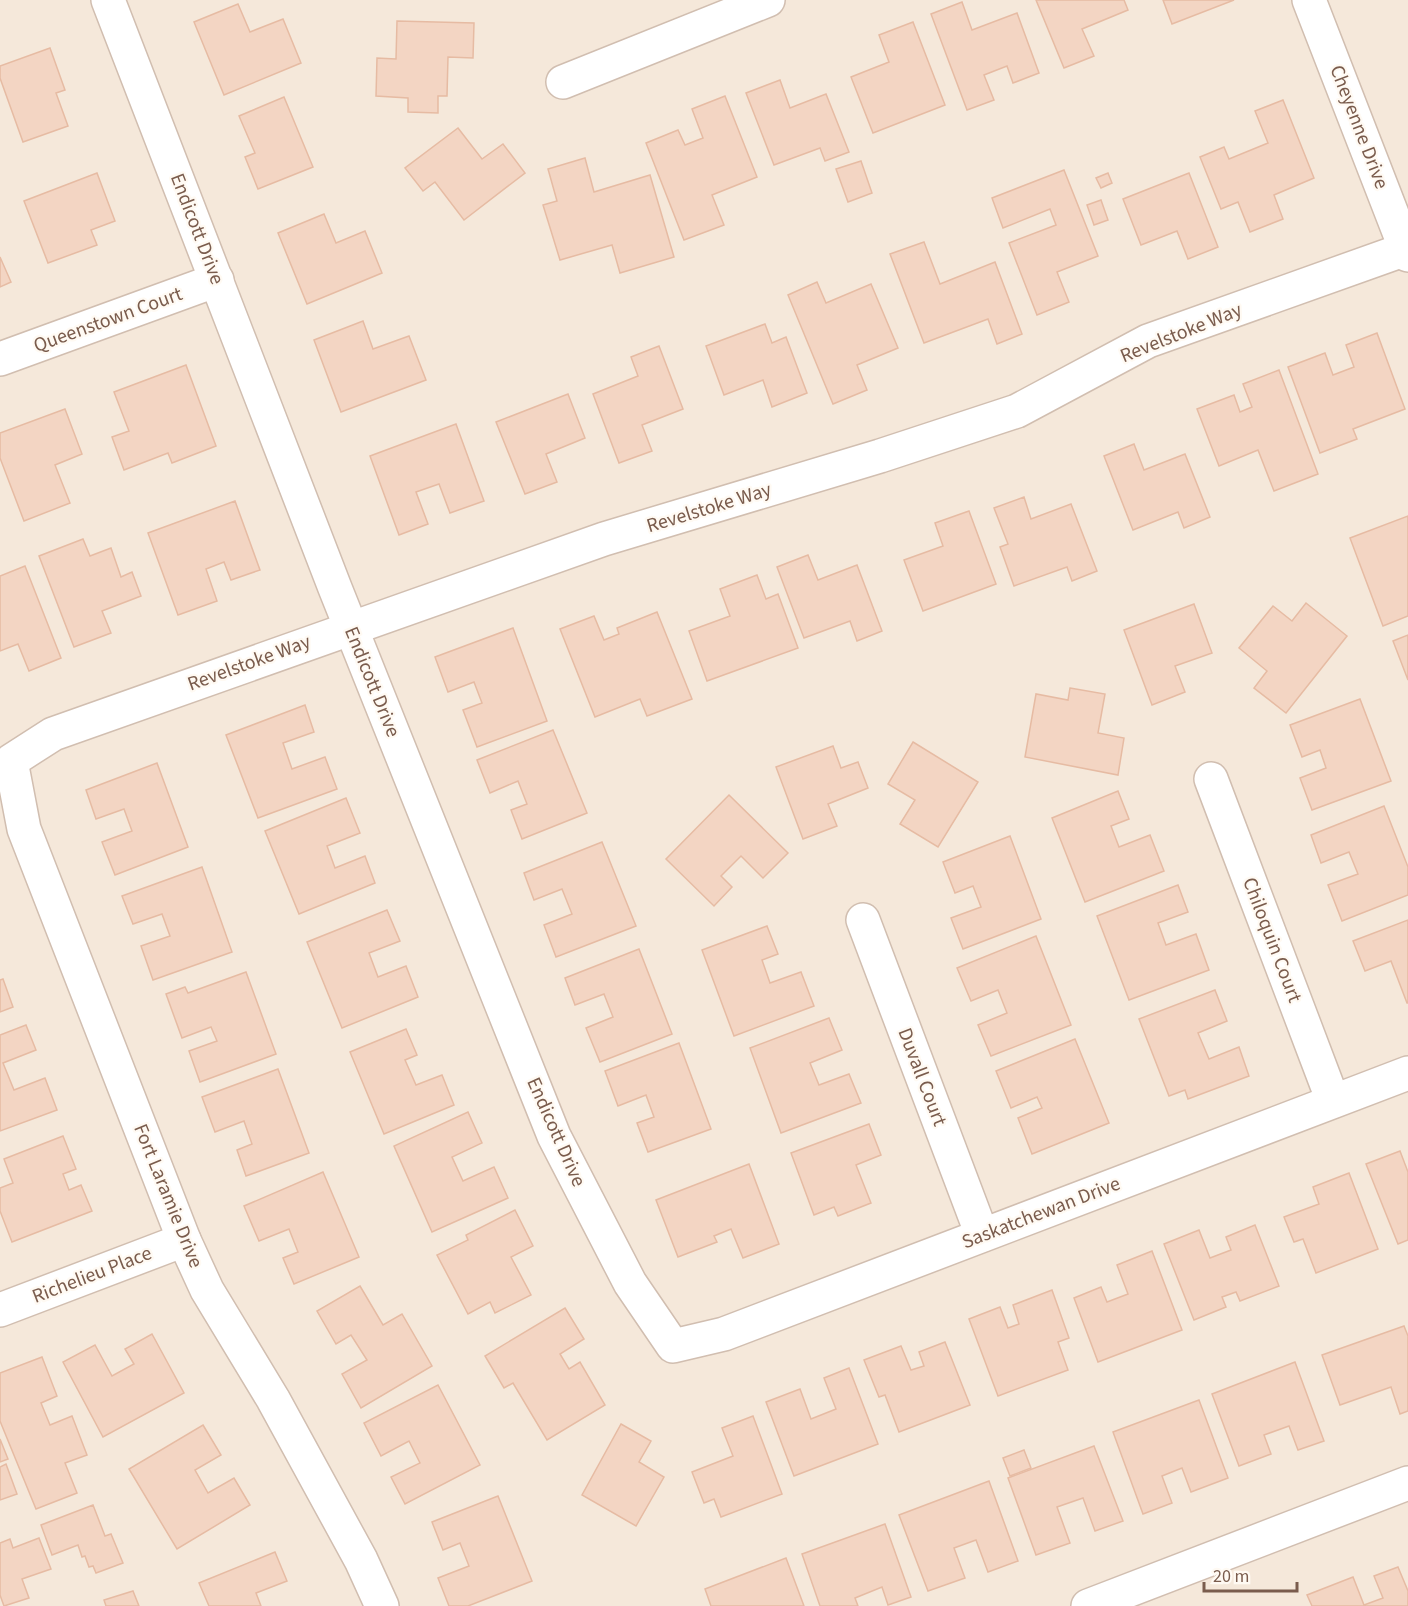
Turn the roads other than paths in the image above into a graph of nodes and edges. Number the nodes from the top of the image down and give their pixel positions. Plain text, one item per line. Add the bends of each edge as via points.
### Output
1 (108, 0) edge
2 (768, 0) edge
3 (1309, 0) edge
4 (563, 82) dead end
5 (1407, 252) edge
6 (217, 280) junction
7 (0, 359) edge
8 (350, 627) junction
9 (11, 760) joint
10 (1211, 779) dead end
11 (862, 920) dead end
12 (1408, 1073) edge
13 (1334, 1101) junction
14 (982, 1235) junction
15 (184, 1240) junction
16 (0, 1310) edge
17 (673, 1346) joint
18 (1408, 1483) edge
19 (382, 1606) edge
20 (1088, 1606) edge

1 - 6 street, Endicott Drive
2 - 4 street
3 - 5 street, Cheyenne Drive
5 - 8 street, Revelstoke Way via 1148,341 1017,411 604,539
6 - 7 street, Queenstown Court
6 - 8 street, Endicott Drive
8 - 9 street, Revelstoke Way via 53,734
8 - 17 street, Endicott Drive via 554,1136 630,1283
9 - 15 street, Fort Laramie Drive via 24,829
10 - 13 street, Chiloquin Court
11 - 14 street, Duvall Court
12 - 13 street, Saskatchewan Drive
13 - 14 street, Saskatchewan Drive
14 - 17 street, Saskatchewan Drive via 724,1334
15 - 16 street, Richelieu Place
15 - 19 street, Fort Laramie Drive via 207,1290 273,1399
18 - 20 street

